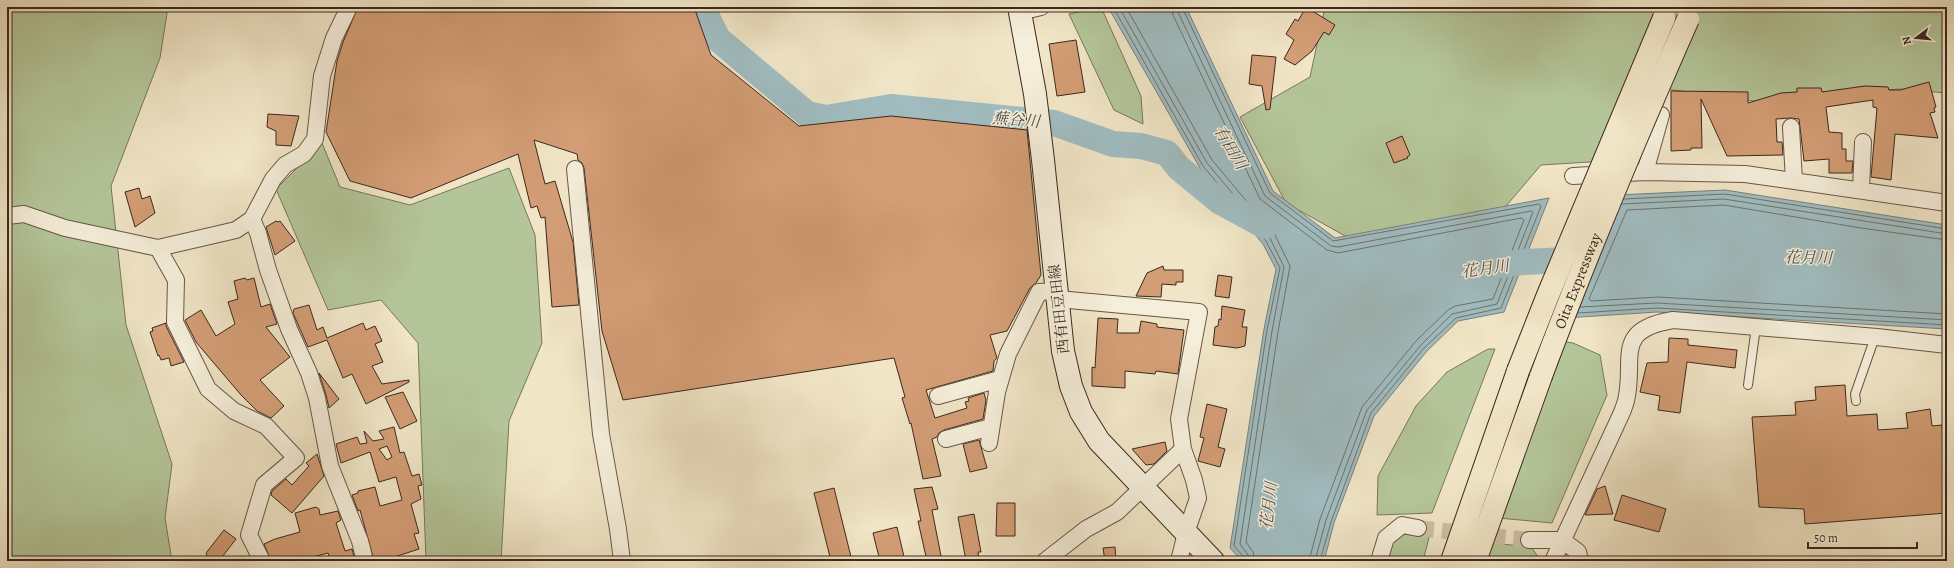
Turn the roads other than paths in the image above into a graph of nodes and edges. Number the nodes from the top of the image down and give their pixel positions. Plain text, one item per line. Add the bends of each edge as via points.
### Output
1 (349, 7) edge
2 (1041, 7) edge
3 (1019, 10) edge
4 (1667, 12) edge
5 (1691, 13) edge
6 (1661, 115) dead end
7 (1791, 128) dead end
8 (1863, 142) dead end
9 (575, 169) dead end
10 (1646, 172) junction
11 (1573, 176) dead end
12 (1794, 181) junction
13 (1861, 190) junction
14 (1947, 203) edge
15 (7, 216) edge
16 (252, 219) junction
17 (158, 248) junction
18 (1057, 295) junction
19 (1756, 327) junction
20 (1875, 336) junction
21 (1947, 345) edge
22 (1000, 379) junction
23 (1748, 385) dead end
24 (938, 396) dead end
25 (1856, 402) dead end
26 (946, 439) dead end
27 (1183, 449) junction
28 (1142, 488) junction
29 (1418, 528) tunnel mouth
30 (1191, 538) junction
31 (1529, 540) tunnel mouth
32 (1562, 540) junction
33 (262, 561) edge
34 (365, 561) edge
35 (622, 561) edge
36 (1045, 561) edge
37 (1178, 561) edge
38 (1213, 561) edge
39 (1379, 561) edge
40 (1452, 561) edge
41 (1475, 561) edge
42 (1553, 561) edge
43 (1580, 561) edge

1 - 16 street via 334,38 322,76 315,139 304,154 285,165 273,179
2 - 3 street
3 - 18 main road, 西有田豆田線 via 1035,94
4 - 40 highway, Oita Expressway, bridge via 1518,371
5 - 41 highway, Oita Expressway, bridge via 1569,301
6 - 10 street
7 - 12 street
8 - 13 street
9 - 35 street via 601,434
10 - 11 street
10 - 12 street via 1745,174
12 - 13 street
13 - 14 street
15 - 17 street via 24,214 65,228
16 - 17 street via 236,230
16 - 34 street via 289,329 309,373 317,398 330,466 360,541
17 - 33 street via 176,280 175,322 208,389 234,411 266,426 296,458 264,485 249,535
18 - 22 street via 1039,292 1008,354
18 - 27 street via 1199,312 1179,419
18 - 28 main road, 西有田豆田線 via 1062,351 1081,412 1099,441
19 - 20 street
19 - 23 lane
19 - 32 street via 1673,320 1642,329 1630,345 1626,401
20 - 21 street
20 - 25 lane via 1855,394
22 - 24 street
22 - 26 street via 990,435
27 - 28 street
27 - 30 street via 1198,498
28 - 30 main road, 西有田豆田線
28 - 36 street via 1117,512 1086,530
29 - 39 street via 1402,525 1386,538
30 - 37 street
30 - 38 main road, 西有田豆田線
31 - 32 street
32 - 42 street
32 - 43 street via 1578,552

